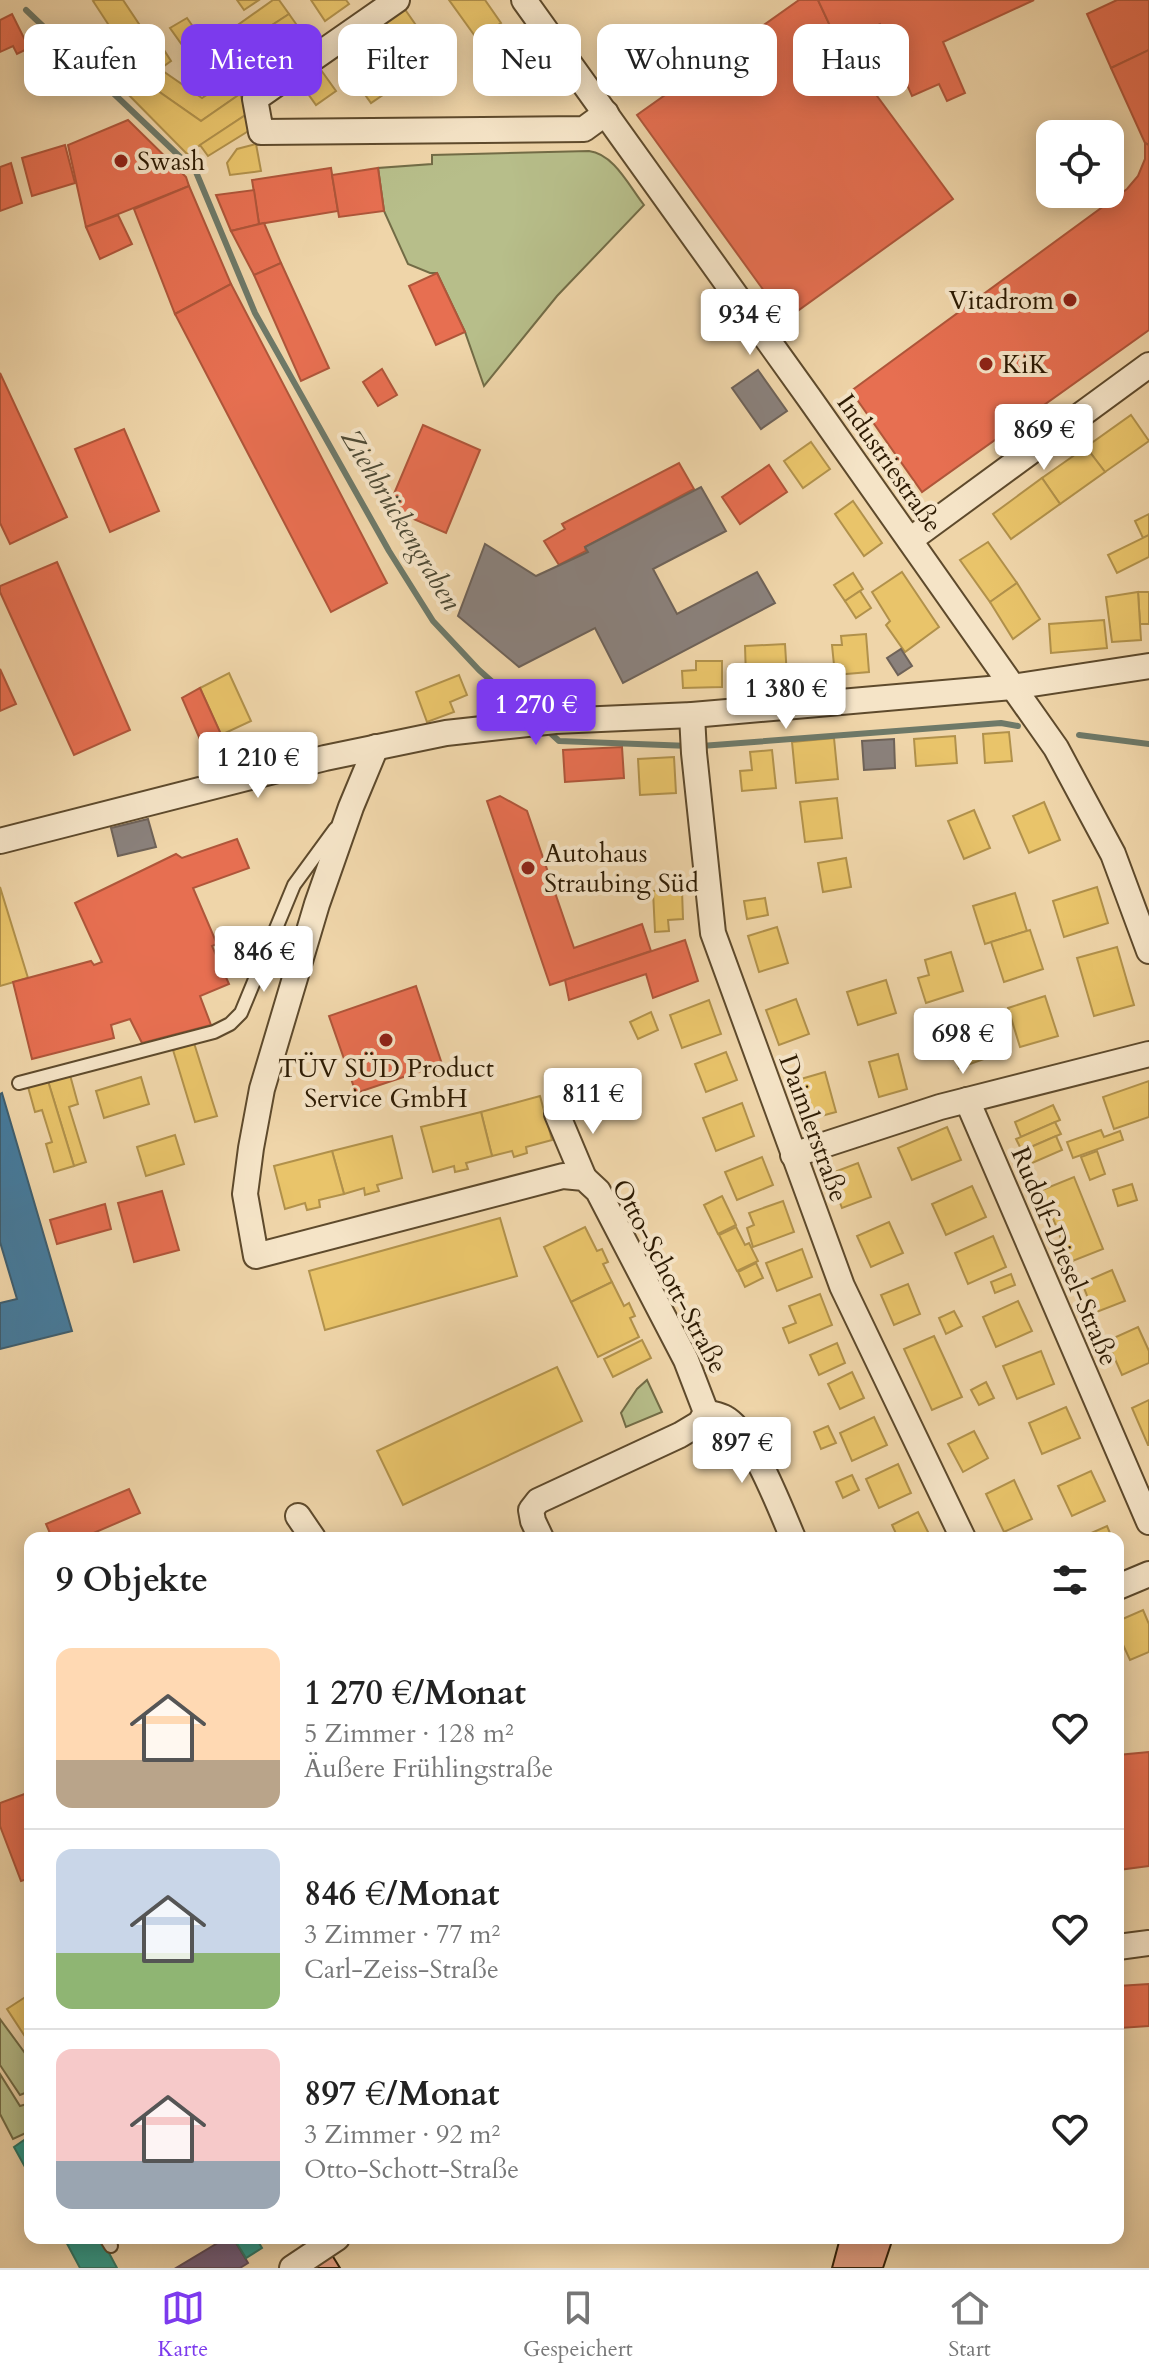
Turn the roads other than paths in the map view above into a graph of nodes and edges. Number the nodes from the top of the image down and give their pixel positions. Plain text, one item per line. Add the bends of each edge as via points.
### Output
1 (397, 0) edge
2 (524, 0) edge
3 (606, 113) junction
4 (1149, 365) edge
5 (910, 540) junction
6 (1149, 666) edge
7 (1012, 687) junction
8 (692, 715) junction
9 (376, 747) junction
10 (351, 807) junction
11 (0, 841) edge
12 (1149, 951) edge
13 (1149, 1054) edge
14 (19, 1083) dead end
15 (967, 1100) junction
16 (557, 1114) dead end
17 (793, 1155) junction
18 (584, 1178) junction
19 (706, 1412) junction
20 (298, 1516) dead end
21 (1149, 1522) edge
22 (309, 1532) edge
23 (538, 1532) edge
24 (790, 1532) edge
25 (960, 1532) edge
26 (1149, 1574) edge
27 (1124, 1584) edge
28 (1149, 1943) edge
29 (1124, 1946) edge
30 (328, 2244) edge
31 (292, 2268) edge

1 - 3 street via 255,99 261,132 584,129
2 - 3 street, Industriestraße
3 - 5 street, Industriestraße
4 - 5 street
5 - 7 street, Industriestraße
6 - 7 street
7 - 8 street
7 - 12 street, Industriestraße via 1056,748 1113,854
8 - 9 street via 513,725
8 - 17 street, Daimlerstraße via 713,933
9 - 10 street
9 - 11 street
10 - 14 lane via 294,885 241,1013 230,1024
10 - 18 street, Otto-Schott-Straße via 262,1089 245,1194 256,1256 563,1176
13 - 15 street
15 - 17 street
15 - 21 street, Rudolf-Diesel-Straße
16 - 18 street
17 - 25 street, Daimlerstraße via 842,1286
18 - 19 street, Otto-Schott-Straße via 617,1223 686,1360
19 - 23 street, Otto-Schott-Straße via 700,1423 680,1435 538,1501 531,1510
19 - 24 street via 725,1418 741,1433
20 - 22 street
26 - 27 street
28 - 29 street
30 - 31 street

